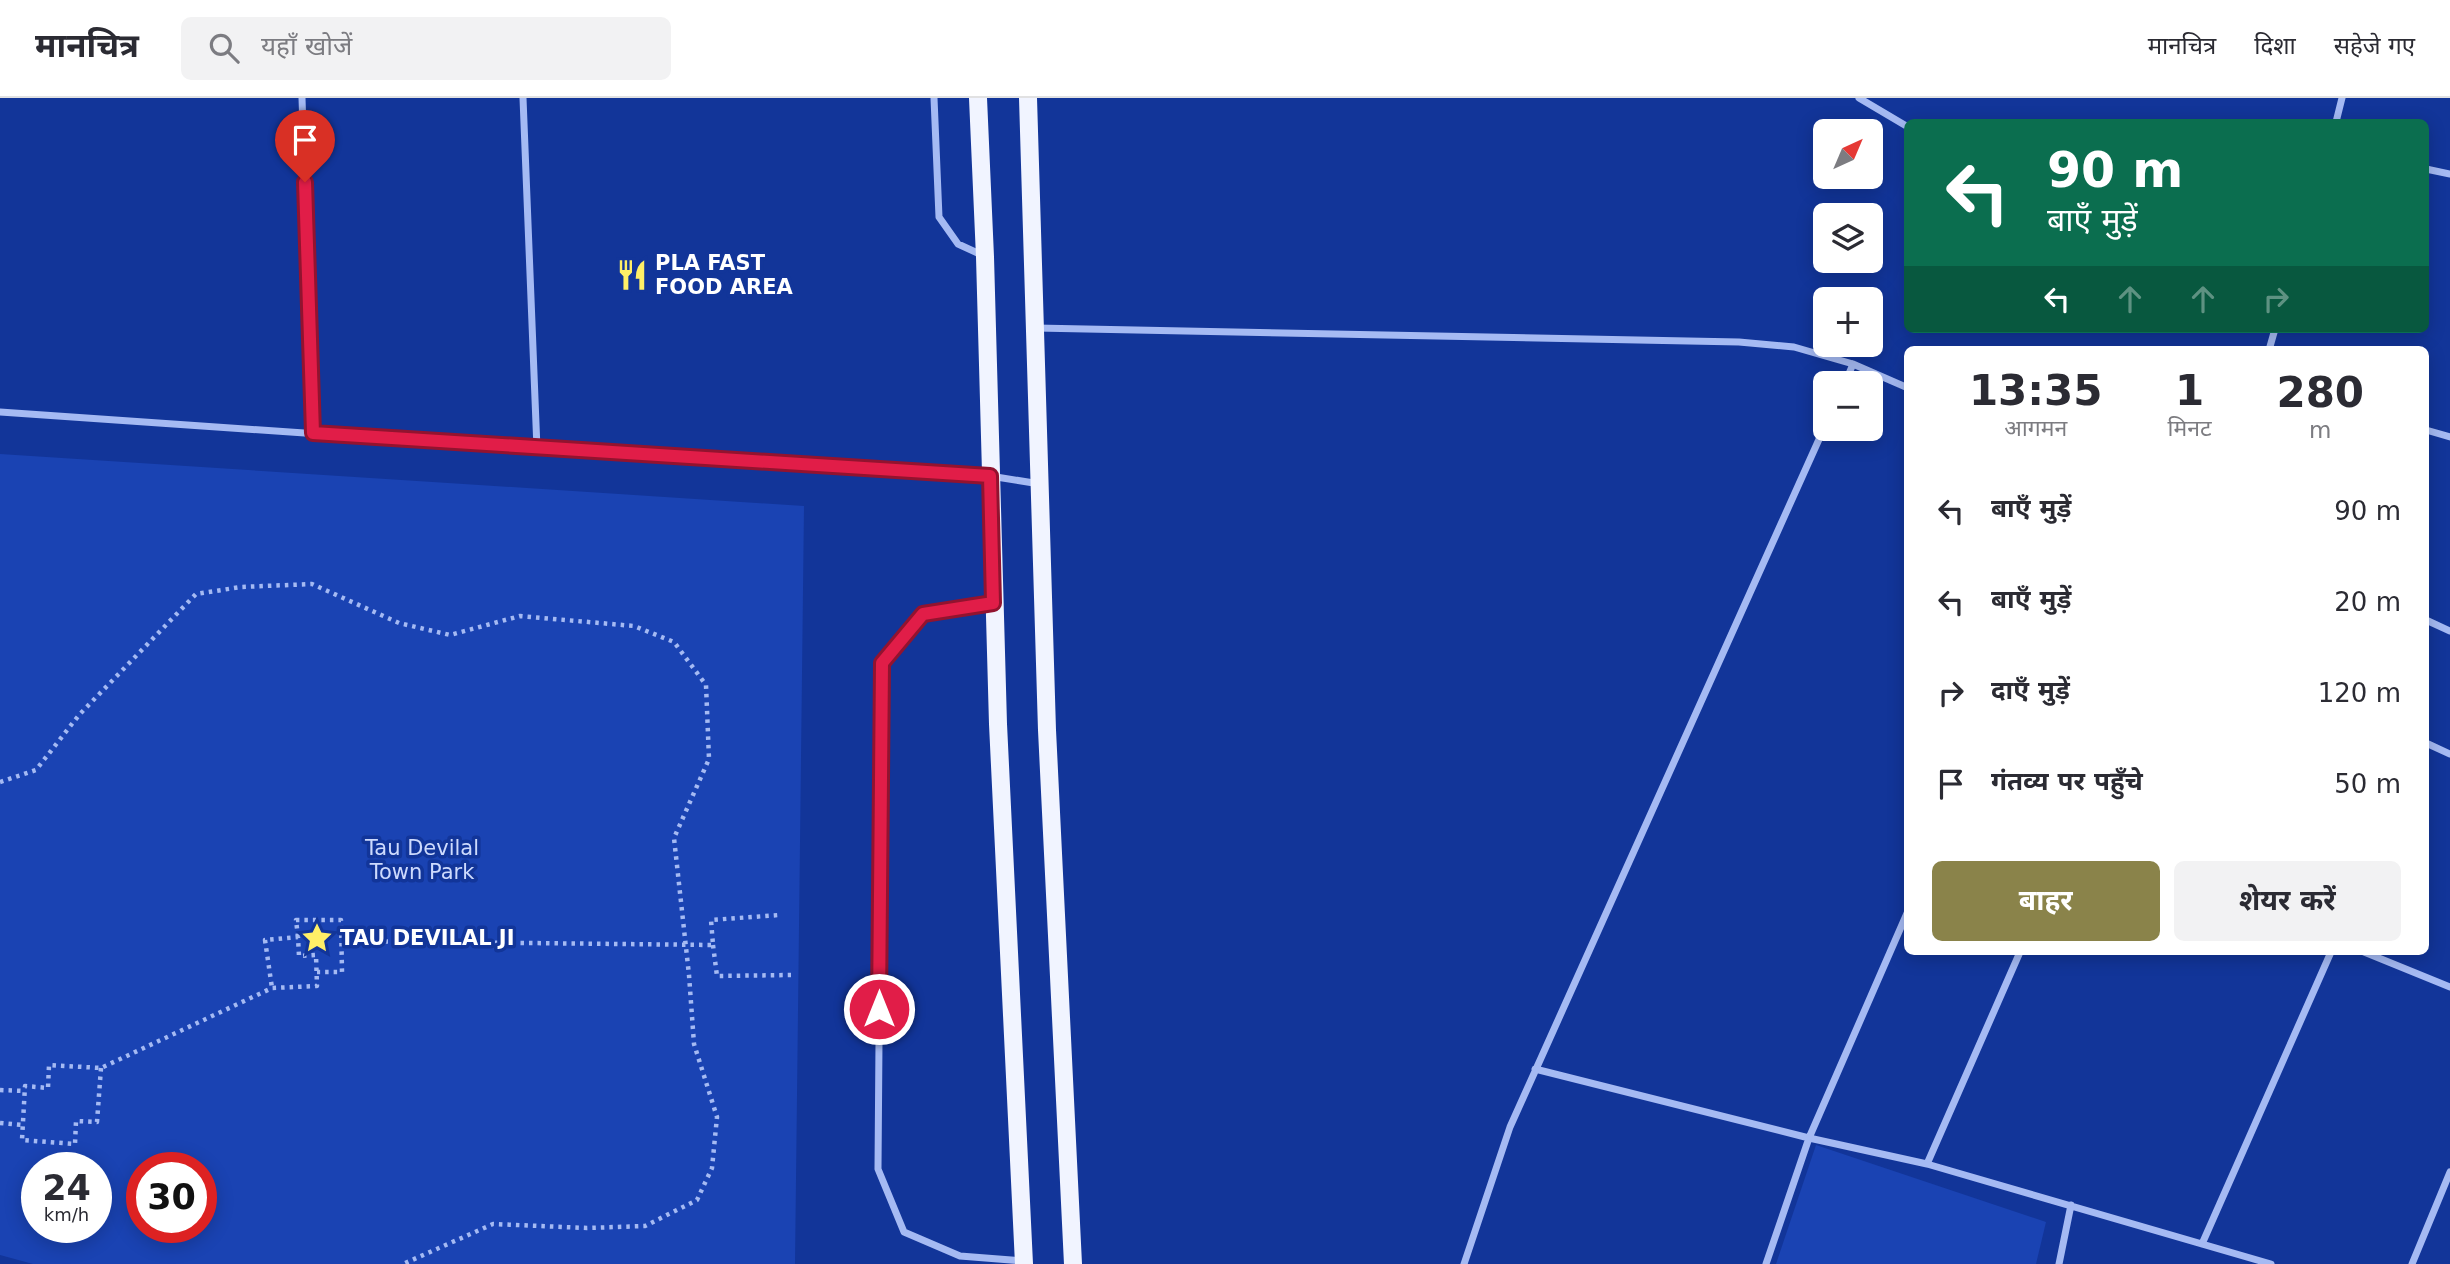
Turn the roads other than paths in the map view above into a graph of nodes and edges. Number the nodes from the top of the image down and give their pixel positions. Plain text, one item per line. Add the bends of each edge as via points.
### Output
1 (302, 98) edge
2 (523, 98) edge
3 (934, 98) edge
4 (978, 98) edge
5 (1028, 98) edge
6 (1859, 98) edge
7 (2342, 98) edge
8 (2337, 119) edge
9 (1904, 125) edge
10 (2429, 170) edge
11 (2450, 174) edge
12 (985, 257) junction
13 (1035, 328) junction
14 (1853, 364) junction
15 (1850, 371) edge
16 (1904, 386) edge
17 (0, 412) edge
18 (2429, 431) edge
19 (313, 433) junction
20 (2450, 436) edge
21 (1818, 441) edge
22 (537, 449) junction
23 (990, 476) junction
24 (1040, 484) junction
25 (993, 603) junction
26 (2429, 621) edge
27 (2450, 631) edge
28 (2429, 744) edge
29 (2450, 754) edge
30 (1904, 920) edge
31 (2019, 955) edge
32 (2330, 955) edge
33 (2371, 955) edge
34 (2450, 987) edge
35 (1535, 1069) junction
36 (1808, 1138) junction
37 (1927, 1164) junction
38 (2450, 1172) edge
39 (2071, 1205) junction
40 (2202, 1244) junction
41 (1024, 1263) edge
42 (1073, 1264) edge
43 (1464, 1264) edge
44 (1766, 1264) edge
45 (2059, 1264) edge
46 (2271, 1264) edge
47 (2412, 1264) edge

1 - 19 street
2 - 22 street
3 - 12 street via 939,217 958,244
4 - 12 main road
5 - 13 main road
6 - 9 street
7 - 8 street
10 - 11 street
12 - 23 main road
13 - 14 street via 1739,342 1794,347
13 - 24 main road
14 - 15 street
14 - 16 street
17 - 19 street
18 - 20 street
19 - 22 street
21 - 35 street
22 - 23 street
23 - 24 street
23 - 25 main road
24 - 42 main road
25 - 41 main road
25 - 41 street via 923,614 882,663 878,1169 904,1232 960,1256
26 - 27 street
28 - 29 street
30 - 36 street
31 - 37 street
32 - 40 street
33 - 34 street
35 - 36 street
35 - 43 street via 1510,1127
36 - 37 street
36 - 44 street
37 - 39 street
38 - 47 street
39 - 40 street
39 - 45 street
40 - 46 street

